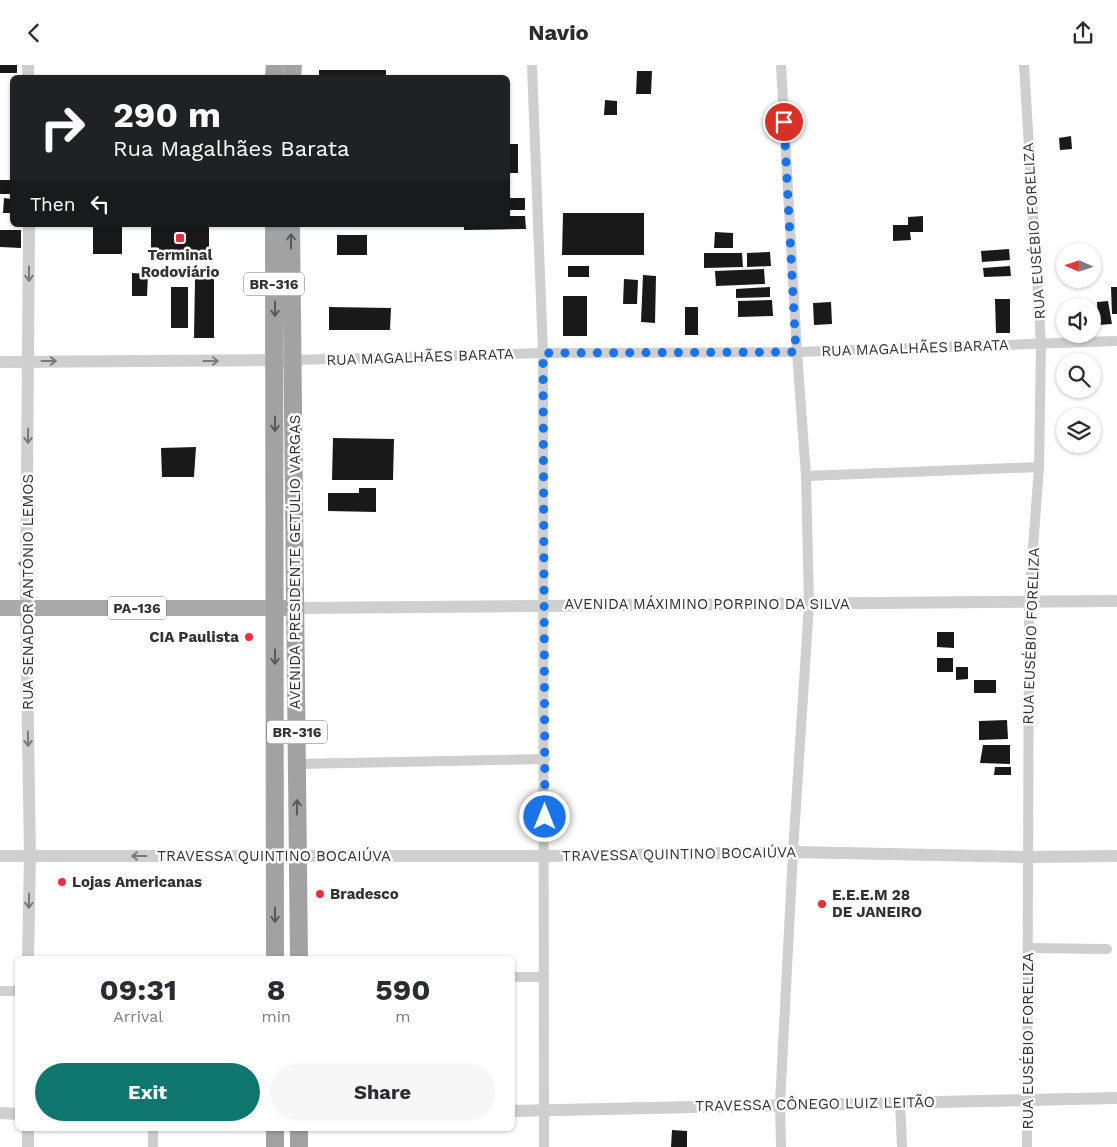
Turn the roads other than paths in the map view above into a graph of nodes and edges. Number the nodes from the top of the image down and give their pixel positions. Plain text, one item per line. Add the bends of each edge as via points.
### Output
1 (532, 65) edge
2 (781, 65) edge
3 (1024, 65) edge
4 (29, 227) edge
5 (274, 227) edge
6 (291, 227) edge
7 (1117, 341) edge
8 (1041, 344) junction
9 (796, 352) junction
10 (543, 353) junction
11 (275, 360) junction
12 (294, 360) junction
13 (29, 361) junction
14 (0, 362) edge
15 (1039, 467) junction
16 (806, 476) junction
17 (1117, 601) edge
18 (1029, 602) junction
19 (809, 604) junction
20 (544, 605) junction
21 (26, 607) junction
22 (0, 608) edge
23 (275, 608) junction
24 (296, 608) junction
25 (545, 759) junction
26 (297, 764) junction
27 (793, 852) junction
28 (0, 856) edge
29 (275, 856) junction
30 (298, 856) junction
31 (545, 856) junction
32 (1117, 856) edge
33 (30, 857) junction
34 (1028, 857) junction
35 (1028, 949) junction
36 (1107, 949) dead end
37 (28, 956) edge
38 (275, 956) edge
39 (298, 956) edge
40 (515, 977) edge
41 (544, 977) junction
42 (0, 991) edge
43 (15, 991) edge
44 (1117, 1098) edge
45 (1027, 1099) junction
46 (900, 1101) junction
47 (780, 1104) junction
48 (515, 1111) edge
49 (544, 1111) junction
50 (0, 1113) edge
51 (15, 1114) edge
52 (28, 1131) edge
53 (153, 1131) edge
54 (275, 1131) edge
55 (299, 1131) edge
56 (28, 1147) edge
57 (153, 1147) edge
58 (275, 1147) edge
59 (299, 1147) edge
60 (544, 1147) edge
61 (781, 1147) edge
62 (902, 1147) edge
63 (1027, 1147) edge

1 - 10 street
2 - 9 street
3 - 8 street, RUA EUSÉBIO FORELIZA
4 -> 13 street, RUA SENADOR ANTÔNIO LEMOS
5 -> 11 highway, AVENIDA PRESIDENTE GETÚLIO VARGAS / BR-316
12 -> 6 highway, AVENIDA PRESIDENTE GETÚLIO VARGAS / BR-316
7 - 8 street, RUA MAGALHÃES BARATA
8 - 9 street, RUA MAGALHÃES BARATA
8 - 15 street, RUA EUSÉBIO FORELIZA
9 - 10 street, RUA MAGALHÃES BARATA
9 - 16 street
10 - 12 street, RUA MAGALHÃES BARATA
10 - 20 street
11 - 12 street
13 -> 11 street
11 -> 23 highway, AVENIDA PRESIDENTE GETÚLIO VARGAS / BR-316
12 - 24 highway, AVENIDA PRESIDENTE GETÚLIO VARGAS / BR-316
13 - 14 street
13 -> 21 street, RUA SENADOR ANTÔNIO LEMOS
15 - 16 street
15 - 18 street, RUA EUSÉBIO FORELIZA
16 - 19 street
17 - 18 street, AVENIDA MÁXIMINO PORPINO DA SILVA
18 - 19 street, AVENIDA MÁXIMINO PORPINO DA SILVA
18 - 34 street, RUA EUSÉBIO FORELIZA
19 - 20 street, AVENIDA MÁXIMINO PORPINO DA SILVA
19 - 27 street
20 - 24 street, AVENIDA MÁXIMINO PORPINO DA SILVA
20 - 25 street
21 - 22 main road, PA-136
21 - 23 main road, PA-136
21 -> 33 street, RUA SENADOR ANTÔNIO LEMOS
23 - 24 main road, PA-136
23 -> 29 highway, AVENIDA PRESIDENTE GETÚLIO VARGAS / BR-316
24 - 26 highway, AVENIDA PRESIDENTE GETÚLIO VARGAS / BR-316
25 - 26 street
25 - 31 street
30 -> 26 highway, AVENIDA PRESIDENTE GETÚLIO VARGAS / BR-316
27 - 31 street, TRAVESSA QUINTINO BOCAIÚVA
27 - 34 street, TRAVESSA QUINTINO BOCAIÚVA
27 - 47 street
28 - 33 street, TRAVESSA QUINTINO BOCAIÚVA
29 - 30 street, TRAVESSA QUINTINO BOCAIÚVA
29 -> 33 street, TRAVESSA QUINTINO BOCAIÚVA
29 -> 38 highway, AVENIDA PRESIDENTE GETÚLIO VARGAS / BR-316
30 - 31 street, TRAVESSA QUINTINO BOCAIÚVA
30 - 39 highway, AVENIDA PRESIDENTE GETÚLIO VARGAS / BR-316
31 - 41 street
32 - 34 street, TRAVESSA QUINTINO BOCAIÚVA
33 -> 37 street, RUA SENADOR ANTÔNIO LEMOS
34 - 35 street, RUA EUSÉBIO FORELIZA
35 - 36 street
35 - 45 street, RUA EUSÉBIO FORELIZA
40 - 41 street
41 - 49 street
42 - 43 street
44 - 45 street, TRAVESSA CÔNEGO LUIZ LEITÃO
45 - 46 street, TRAVESSA CÔNEGO LUIZ LEITÃO
45 - 63 street, RUA EUSÉBIO FORELIZA
46 - 47 street, TRAVESSA CÔNEGO LUIZ LEITÃO
46 - 62 street
47 - 49 street, TRAVESSA CÔNEGO LUIZ LEITÃO
47 - 61 street
48 - 49 street, TRAVESSA CÔNEGO LUIZ LEITÃO
49 - 60 street
50 - 51 street
52 - 56 street
53 - 57 street
54 - 58 highway
55 - 59 highway

